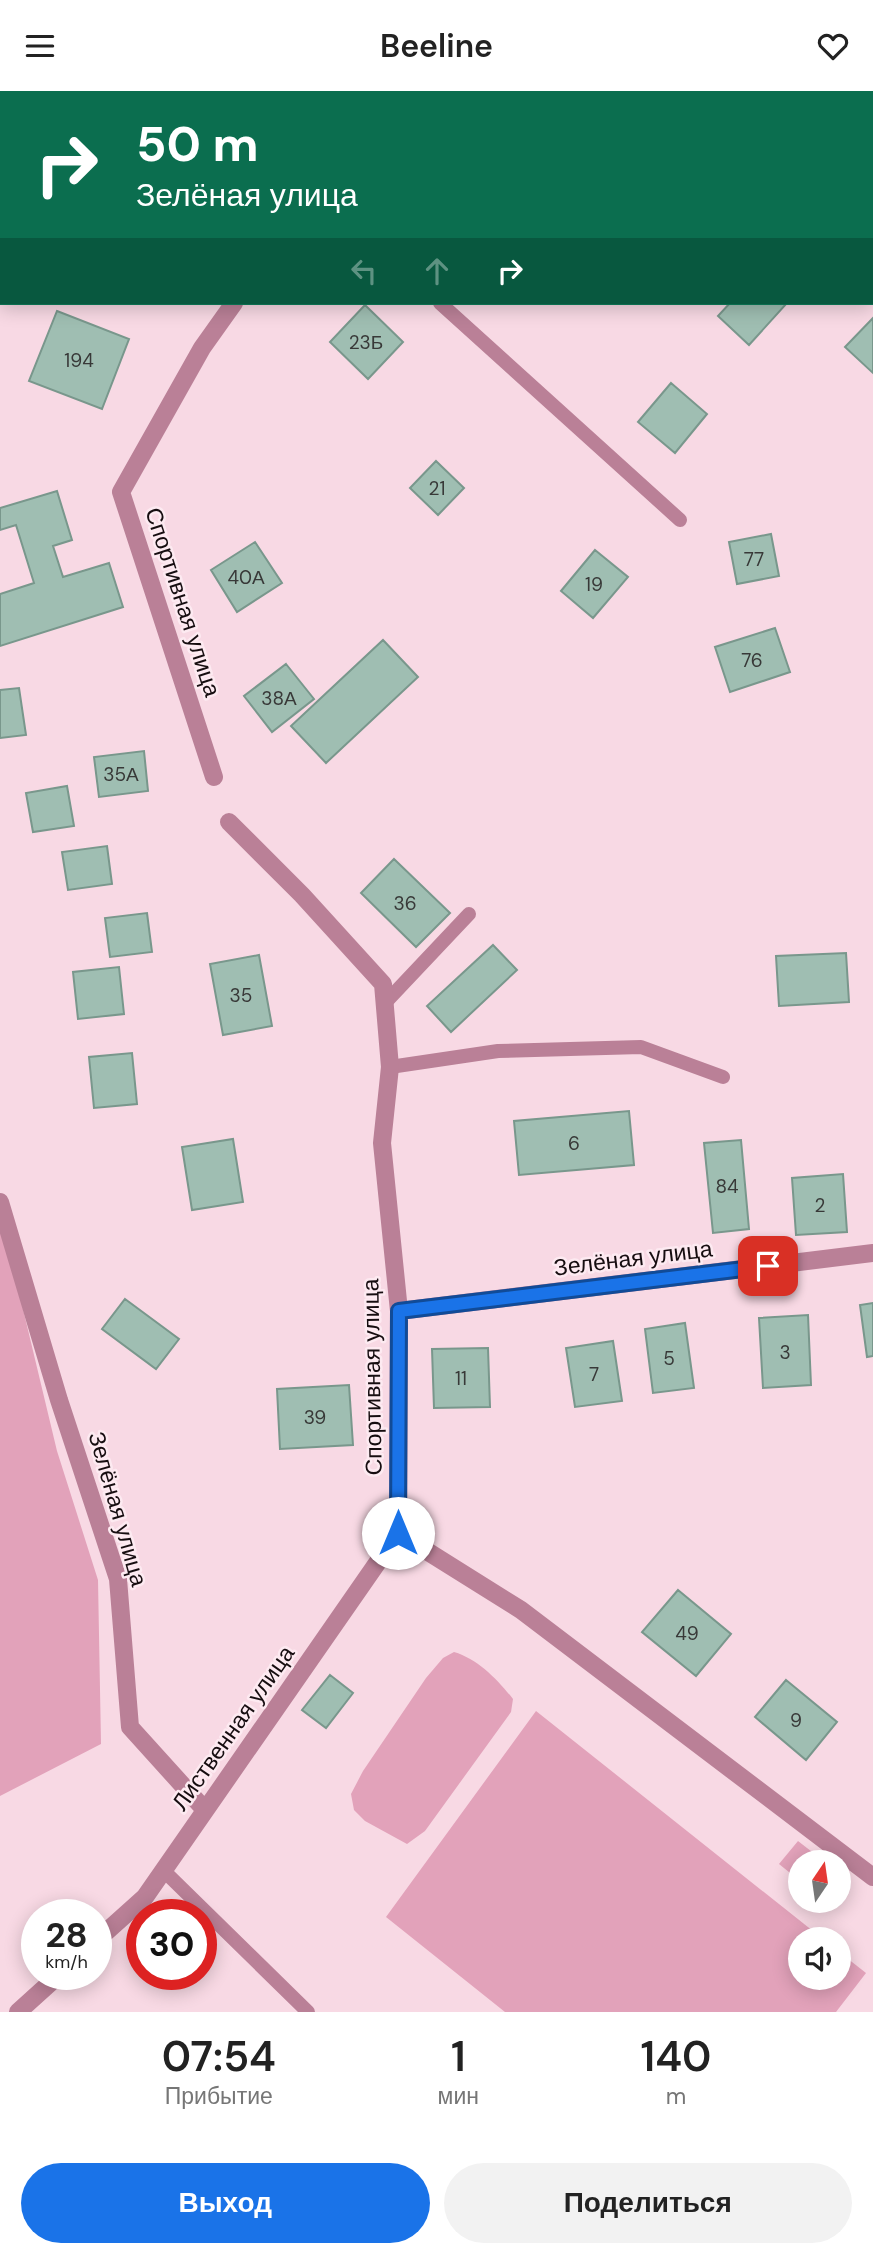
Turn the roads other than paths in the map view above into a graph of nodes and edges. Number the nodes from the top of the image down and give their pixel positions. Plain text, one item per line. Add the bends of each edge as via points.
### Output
1 (233, 305) edge
2 (442, 305) edge
3 (680, 520) dead end
4 (214, 777) dead end
5 (229, 823) dead end
6 (469, 914) dead end
7 (385, 1003) junction
8 (390, 1067) junction
9 (723, 1077) dead end
10 (0, 1202) edge
11 (873, 1253) edge
12 (399, 1311) junction
13 (398, 1533) junction
14 (205, 1810) junction
15 (163, 1870) junction
16 (873, 1877) edge
17 (112, 1927) edge
18 (42, 1990) edge
19 (18, 2012) edge
20 (308, 2012) edge

1 - 4 street, Спортивная улица via 202,348 121,492
2 - 3 lane
5 - 7 street, Спортивная улица via 383,984
6 - 7 lane
7 - 8 street, Спортивная улица
8 - 9 lane via 498,1051 641,1047
8 - 12 street, Спортивная улица via 382,1143
10 - 14 street, Зелёная улица via 118,1579 130,1727
11 - 12 street, Зелёная улица
12 - 13 street, Спортивная улица
13 - 14 street, Лиственная улица
13 - 16 street via 521,1610
14 - 15 street, Лиственная улица via 177,1841
15 - 17 street, Лиственная улица via 145,1897
15 - 20 lane
18 - 19 street

